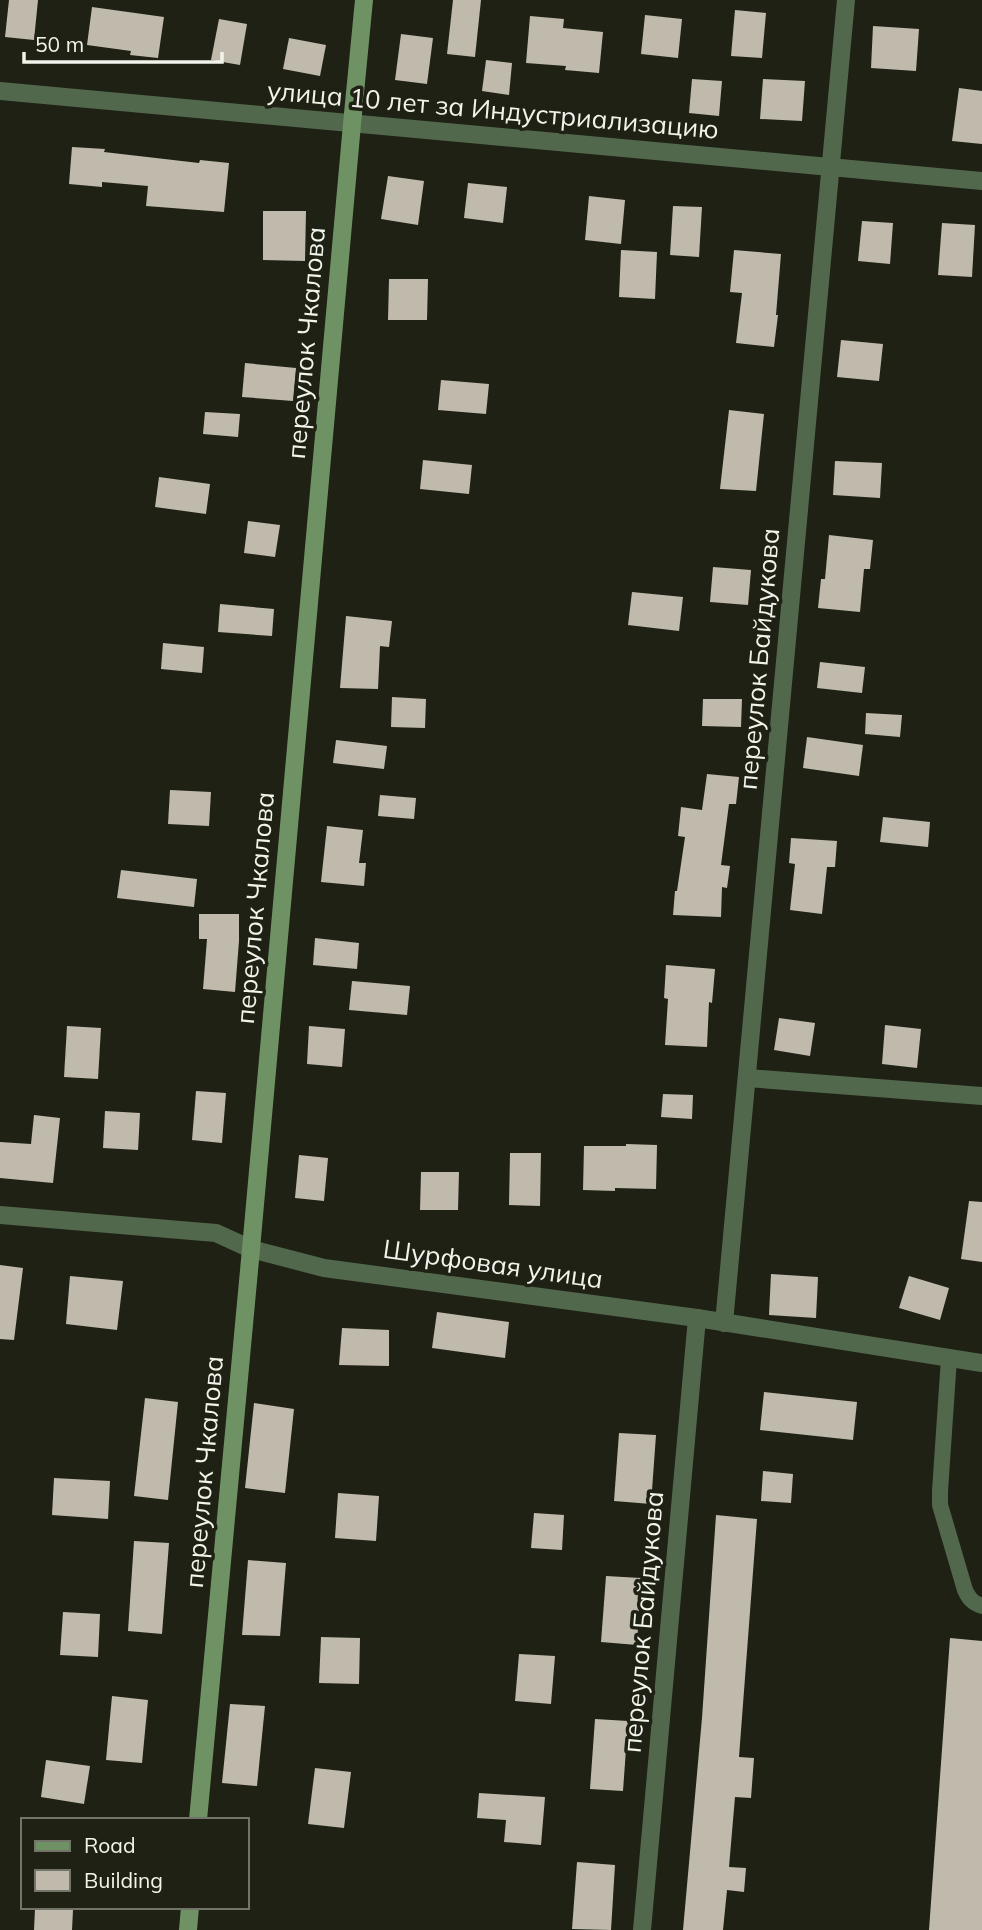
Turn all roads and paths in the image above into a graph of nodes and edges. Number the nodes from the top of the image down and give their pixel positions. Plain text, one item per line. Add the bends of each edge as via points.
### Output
1 (364, 0) edge
2 (846, 0) edge
3 (0, 91) edge
4 (352, 124) junction
5 (830, 167) junction
6 (982, 181) edge
7 (747, 1078) junction
8 (982, 1096) edge
9 (0, 1215) edge
10 (251, 1249) junction
11 (697, 1318) junction
12 (724, 1322) junction
13 (949, 1358) junction
14 (982, 1363) edge
15 (982, 1606) edge
16 (198, 1818) edge
17 (190, 1909) edge
18 (188, 1930) edge
19 (642, 1930) edge

1 - 4 street, переулок Чкалова
2 - 5 street, переулок Байдукова
3 - 4 street, улица 10 лет за Индустриализацию
4 - 5 street, улица 10 лет за Индустриализацию
4 - 10 street, переулок Чкалова
5 - 6 street, улица 10 лет за Индустриализацию
5 - 7 street, переулок Байдукова
7 - 8 street
7 - 12 street, переулок Байдукова
9 - 10 street, Шурфовая улица via 216,1233
10 - 11 street, Шурфовая улица via 324,1268
10 - 16 street, переулок Чкалова
11 - 12 street, Шурфовая улица
11 - 19 street, переулок Байдукова
12 - 13 street, Шурфовая улица
13 - 14 street, Шурфовая улица
13 - 15 lane via 940,1505 965,1590
17 - 18 street

